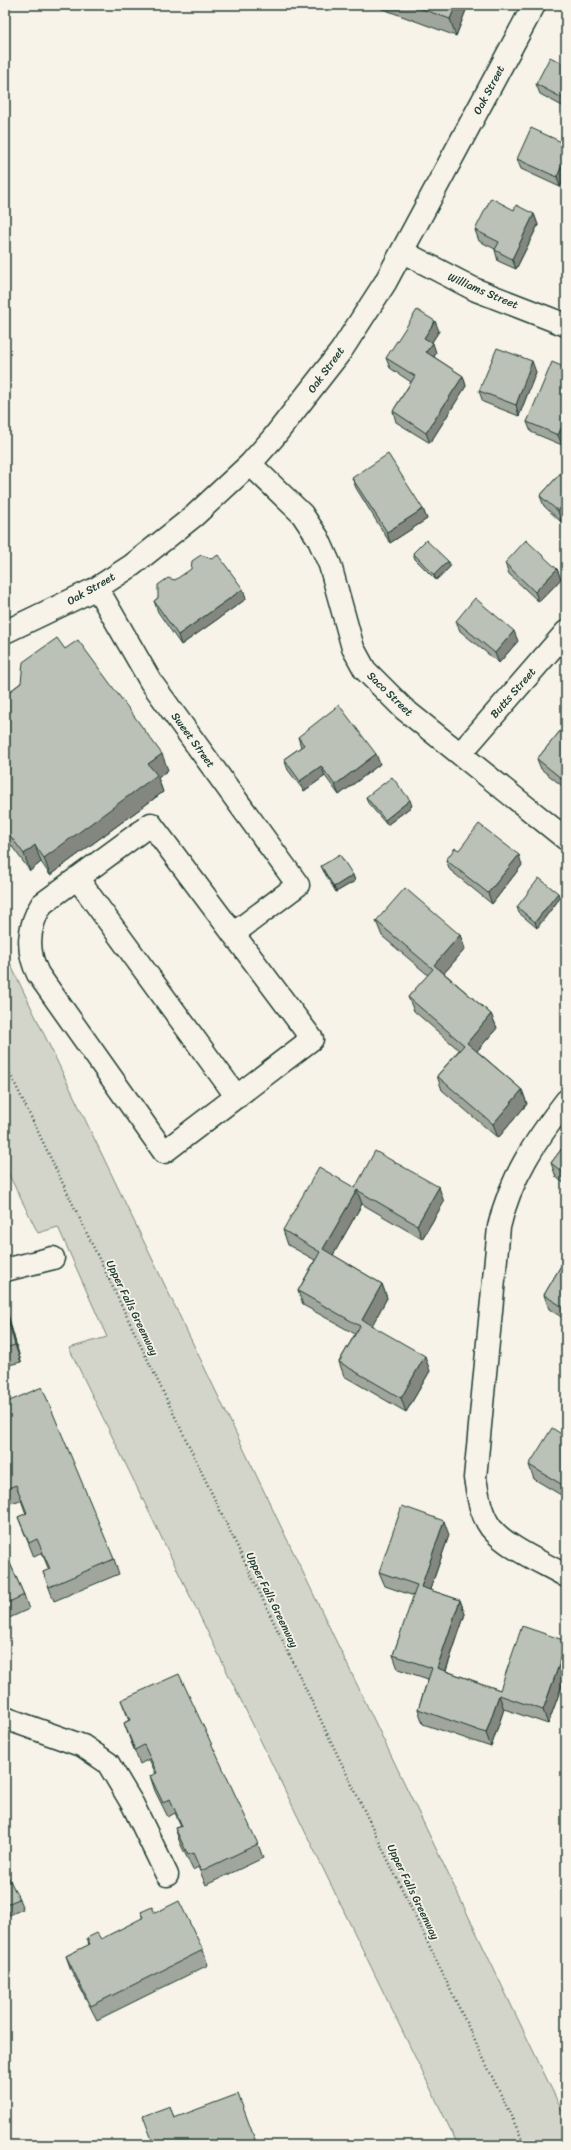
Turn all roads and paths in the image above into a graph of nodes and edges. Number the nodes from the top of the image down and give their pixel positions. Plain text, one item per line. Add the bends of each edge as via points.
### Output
1 (534, 5) edge
2 (403, 252) junction
3 (566, 326) edge
4 (250, 464) junction
5 (98, 588) junction
6 (5, 632) edge
7 (566, 632) edge
8 (460, 754) junction
9 (566, 839) edge
10 (77, 878) junction
11 (233, 934) junction
12 (5, 1063) edge
13 (237, 1097) junction
14 (566, 1102) edge
15 (54, 1258) dead end
16 (5, 1270) edge
17 (566, 1576) edge
18 (5, 1718) edge
19 (167, 1875) dead end
20 (525, 2145) edge

1 - 2 street, Oak Street
2 - 3 street, Williams Street via 476,290
2 - 4 street, Oak Street via 341,351 295,412
4 - 5 street, Oak Street via 162,542
4 - 8 street, Saco Street via 296,508 318,538 330,565 353,648 365,670 404,709
5 - 6 street, Oak Street
5 - 11 street, Sweet Street via 151,682 298,885
7 - 8 street, Butts Street
8 - 9 street, Saco Street
10 - 11 street via 151,824
10 - 13 street
10 - 13 street via 42,904 36,913 30,935 29,949 32,962 164,1152
11 - 13 street via 312,1039
12 - 20 path, Upper Falls Greenway
14 - 17 street via 529,1152 503,1207 475,1478 481,1507 492,1528 510,1544
15 - 16 street
18 - 19 street via 83,1746 108,1763 133,1805

